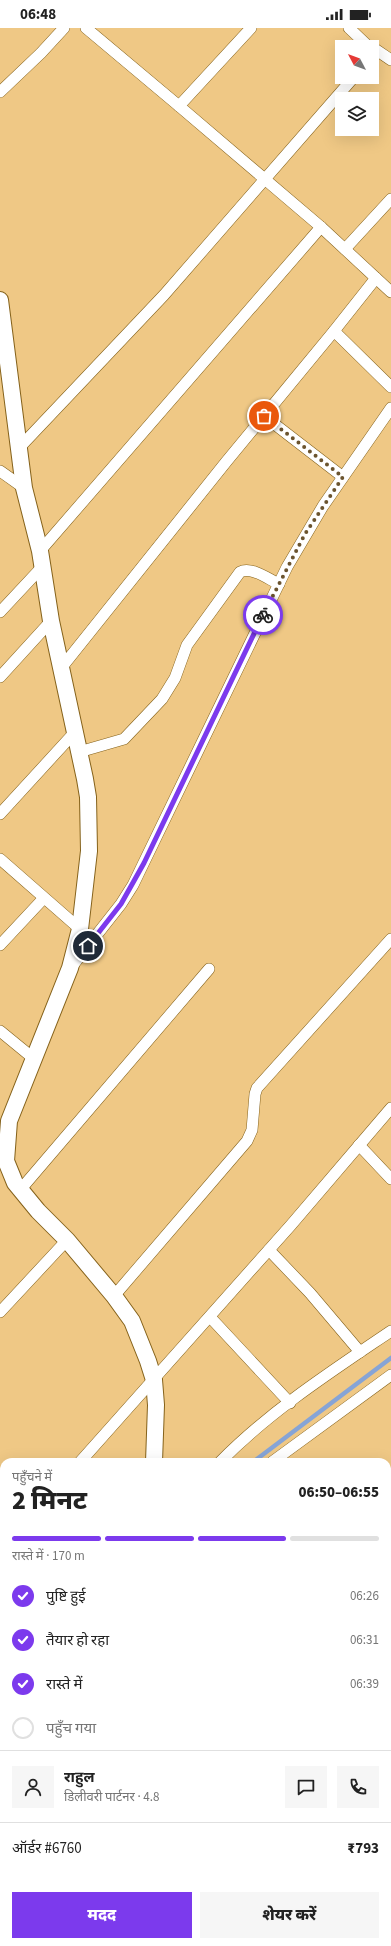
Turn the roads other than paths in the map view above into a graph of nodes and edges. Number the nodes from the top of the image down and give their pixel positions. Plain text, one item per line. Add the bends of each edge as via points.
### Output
1 (64, 28) edge
2 (86, 28) edge
3 (250, 28) edge
4 (350, 28) edge
5 (363, 40) edge
6 (379, 52) edge
7 (391, 60) edge
8 (348, 84) edge
9 (0, 92) edge
10 (179, 106) junction
11 (263, 179) junction
12 (391, 199) edge
13 (321, 227) junction
14 (345, 249) junction
15 (376, 278) junction
16 (391, 292) edge
17 (0, 300) edge
18 (334, 332) junction
19 (391, 387) edge
20 (391, 408) edge
21 (264, 416) junction
22 (19, 448) junction
23 (2, 477) edge
24 (343, 477) junction
25 (24, 488) junction
26 (40, 551) junction
27 (42, 567) junction
28 (279, 584) junction
29 (0, 612) edge
30 (51, 621) junction
31 (62, 667) junction
32 (0, 677) edge
33 (75, 732) junction
34 (79, 752) junction
35 (0, 814) edge
36 (0, 859) edge
37 (43, 899) junction
38 (80, 930) junction
39 (391, 939) edge
40 (0, 945) edge
41 (70, 968) junction
42 (209, 969) dead end
43 (0, 1030) edge
44 (33, 1058) junction
45 (391, 1108) edge
46 (4, 1122) edge
47 (359, 1145) junction
48 (391, 1179) edge
49 (21, 1189) junction
50 (67, 1240) junction
51 (269, 1250) junction
52 (114, 1296) junction
53 (0, 1312) edge
54 (210, 1317) junction
55 (391, 1331) edge
56 (360, 1352) junction
57 (391, 1375) edge
58 (154, 1380) junction
59 (290, 1403) junction
60 (84, 1458) edge
61 (154, 1458) edge
62 (224, 1458) edge
63 (277, 1458) edge

1 - 9 street
2 - 10 street
3 - 10 street
4 - 5 street
6 - 7 street
8 - 11 street
10 - 11 street
11 - 13 street
11 - 22 street via 164,295
12 - 14 street
13 - 14 street
13 - 26 street
14 - 15 street
15 - 16 street
15 - 18 street
17 - 22 street
18 - 19 street
18 - 21 street
20 - 24 street
21 - 24 street
21 - 31 street
22 - 25 street
23 - 25 street
24 - 28 street via 305,534
25 - 26 street
26 - 27 street
27 - 29 street
27 - 30 street
28 - 34 street via 250,570 240,572 187,645 175,678 162,699 124,739
28 - 41 street via 133,885
30 - 31 street
30 - 32 street
31 - 33 street
33 - 34 street
33 - 35 street
34 - 38 street via 88,797 89,851
36 - 37 street
37 - 38 street
37 - 40 street
38 - 41 street
39 - 52 street via 257,1088 252,1130 248,1141
41 - 44 street
42 - 49 street
43 - 44 street
44 - 46 street
45 - 47 street
46 - 49 street via 6,1161 10,1173
47 - 48 street
47 - 51 street
49 - 50 street via 38,1211
50 - 52 street
50 - 53 street
51 - 54 street
51 - 56 street via 310,1292
52 - 58 street via 132,1321
54 - 58 street
54 - 59 street
55 - 56 street
56 - 59 street
57 - 63 street
58 - 60 street
58 - 61 street
59 - 62 street

